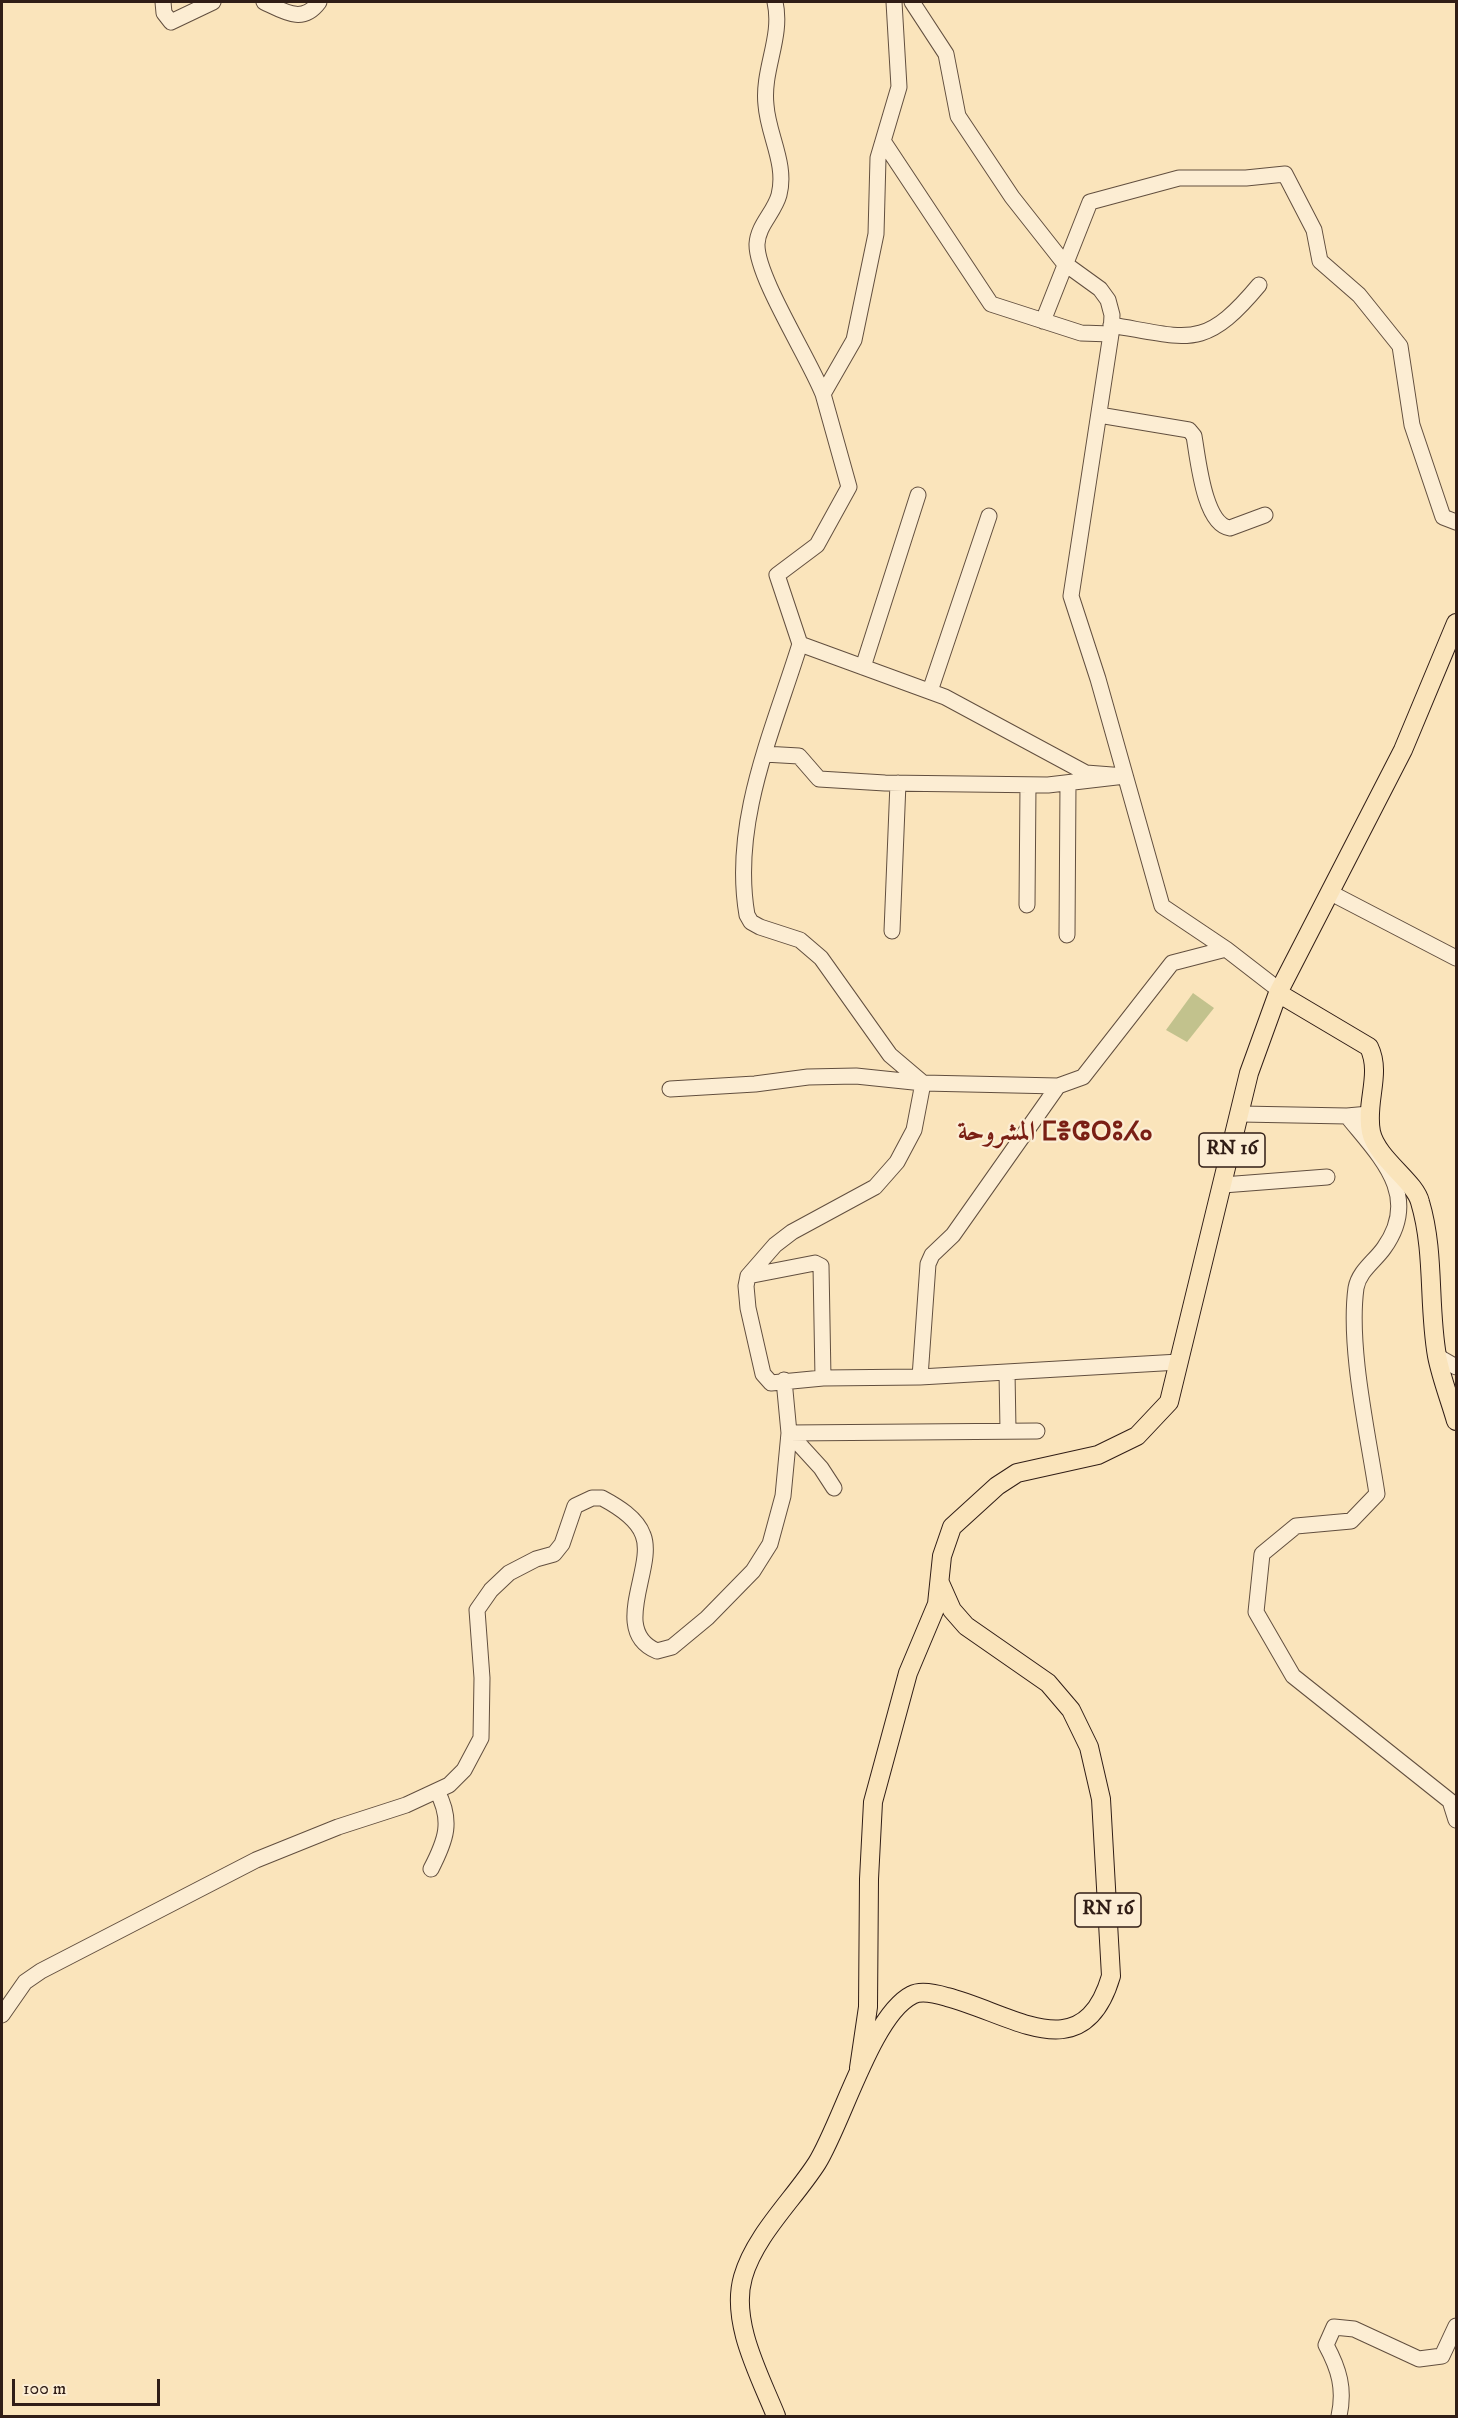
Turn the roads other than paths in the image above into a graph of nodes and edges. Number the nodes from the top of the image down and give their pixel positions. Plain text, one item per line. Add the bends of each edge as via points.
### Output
1 (163, 2) edge
2 (213, 2) edge
3 (264, 2) edge
4 (318, 2) edge
5 (775, 2) edge
6 (894, 2) edge
7 (912, 2) edge
8 (883, 141) junction
9 (1064, 263) junction
10 (1259, 285) dead end
11 (1042, 321) junction
12 (1111, 330) junction
13 (823, 394) junction
14 (1099, 415) junction
15 (918, 495) dead end
16 (1265, 515) dead end
17 (989, 516) dead end
18 (1456, 522) edge
19 (1456, 623) edge
20 (800, 644) junction
21 (863, 667) junction
22 (930, 692) junction
23 (764, 754) junction
24 (1125, 776) junction
25 (898, 783) junction
26 (1068, 783) junction
27 (1028, 785) junction
28 (1331, 893) junction
29 (1027, 905) dead end
30 (892, 931) dead end
31 (1067, 935) dead end
32 (1226, 948) junction
33 (1456, 958) edge
34 (1278, 991) junction
35 (923, 1083) junction
36 (1058, 1086) junction
37 (670, 1089) dead end
38 (1241, 1114) junction
39 (1369, 1114) junction
40 (1347, 1116) junction
41 (1327, 1177) dead end
42 (1223, 1185) junction
43 (748, 1276) junction
44 (1437, 1356) junction
45 (1179, 1362) junction
46 (1456, 1367) edge
47 (1007, 1372) junction
48 (920, 1377) junction
49 (822, 1378) junction
50 (784, 1380) junction
51 (1456, 1421) edge
52 (1008, 1430) junction
53 (1037, 1431) dead end
54 (789, 1433) junction
55 (834, 1488) dead end
56 (939, 1581) junction
57 (437, 1791) junction
58 (1456, 1820) edge
59 (431, 1869) dead end
60 (2, 2015) edge
61 (859, 2068) junction
62 (1456, 2326) edge
63 (776, 2416) edge
64 (1339, 2416) edge

1 - 2 street via 164,13 171,22
3 - 4 street via 303,16
5 - 13 street via 776,38 766,80 765,106 780,161 779,194 761,227 757,245 762,271
6 - 8 street via 899,87
7 - 9 street via 946,54 958,116 1012,197
8 - 11 street via 991,304
8 - 13 street via 878,158 876,234 854,340
9 - 11 street
9 - 12 street via 1100,289 1108,300
9 - 18 street via 1090,202 1179,178 1285,174 1314,230 1320,261 1359,295 1400,346 1412,425 1443,517
10 - 12 street via 1236,312 1205,334 1183,337
11 - 12 street via 1081,333
12 - 14 street
13 - 20 street via 849,487 817,545 777,575
14 - 16 street via 1189,430 1218,523 1230,528
14 - 24 street via 1071,596
15 - 21 street
17 - 22 street
19 - 28 main road, RN 16 via 1403,750
20 - 21 street
20 - 23 street
21 - 22 street
22 - 24 street via 1086,773
23 - 25 street via 799,756 819,779
23 - 35 street via 745,828 747,915 760,927 801,940 821,958 890,1055
24 - 26 street
24 - 32 street via 1162,906
25 - 27 street
25 - 30 street
26 - 27 street
26 - 31 street
27 - 29 street
28 - 33 street
28 - 34 main road, RN 16
32 - 34 street
32 - 36 street via 1172,963 1083,1077
34 - 38 main road, RN 16 via 1249,1073
34 - 39 main road via 1369,1047 1376,1062
35 - 36 street
35 - 37 street via 856,1076 808,1077
35 - 43 street via 914,1130 897,1162 874,1187 775,1245
36 - 48 street via 953,1234 932,1255 928,1264
38 - 40 street
38 - 42 main road, RN 16
39 - 40 street
39 - 44 main road via 1371,1134 1389,1164 1420,1198 1428,1237
40 - 58 street via 1389,1168 1400,1203 1398,1221 1356,1287 1356,1341 1377,1494 1351,1521 1296,1526 1262,1554 1256,1612 1293,1676 1450,1801
41 - 42 street
42 - 45 main road, RN 16
43 - 49 street via 815,1263 821,1266
43 - 50 street via 748,1308 763,1374 771,1383
44 - 46 street
44 - 51 main road
45 - 47 street
45 - 56 main road, RN 16 via 1169,1402 1137,1436 1098,1455 1017,1473 951,1527
47 - 48 street
47 - 52 street
48 - 49 street
49 - 50 street
50 - 54 street
52 - 53 street
52 - 54 street
54 - 55 street
54 - 57 street via 783,1496 770,1544 753,1571 672,1647 657,1651 641,1638 634,1606 646,1549 644,1536 636,1522 602,1498 575,1506 562,1544 554,1554 509,1573 491,1590 477,1610 481,1738 464,1770
56 - 61 main road, RN 16 via 937,1604 908,1673 873,1802 868,2007
56 - 61 main road, RN 16 via 952,1610 966,1626 1048,1683 1071,1710 1089,1747 1101,1799 1111,1976 1104,2000 1094,2015 1080,2026 1061,2031 935,1994 914,1994 899,2004
57 - 59 street via 448,1818
57 - 60 street via 246,1865 41,1971 25,1982
61 - 63 main road, RN 16 via 845,2108 818,2162 759,2246 743,2277 740,2307 749,2346
62 - 64 street via 1442,2356 1419,2359 1354,2329 1334,2327 1326,2345 1338,2367 1342,2386

